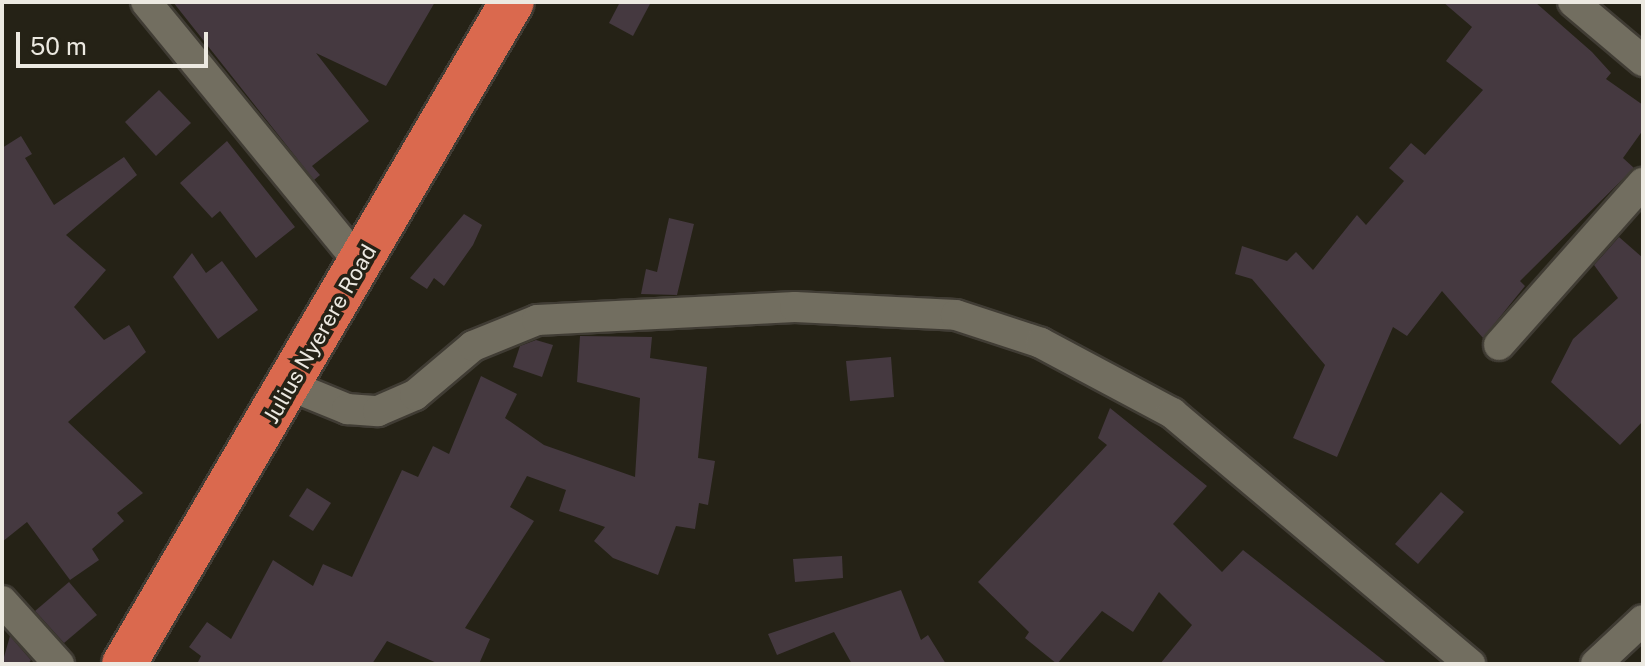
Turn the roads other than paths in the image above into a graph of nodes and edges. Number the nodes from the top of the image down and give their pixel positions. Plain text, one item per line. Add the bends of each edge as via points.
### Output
1 (146, 2) edge
2 (512, 2) edge
3 (1573, 2) edge
4 (1643, 61) edge
5 (1643, 183) edge
6 (361, 265) junction
7 (1499, 345) dead end
8 (291, 386) junction
9 (2, 601) edge
10 (1643, 620) edge
11 (59, 664) edge
12 (124, 664) edge
13 (1470, 664) edge
14 (1596, 664) edge

1 - 6 street
2 - 6 highway, Julius Nyerere Road
3 - 4 street
5 - 7 street
6 - 8 highway, Julius Nyerere Road
8 - 12 highway, Julius Nyerere Road
8 - 13 street via 347,409 378,411 415,395 473,346 537,320 795,307 956,315 1054,349 1172,413
9 - 11 street
10 - 14 street

